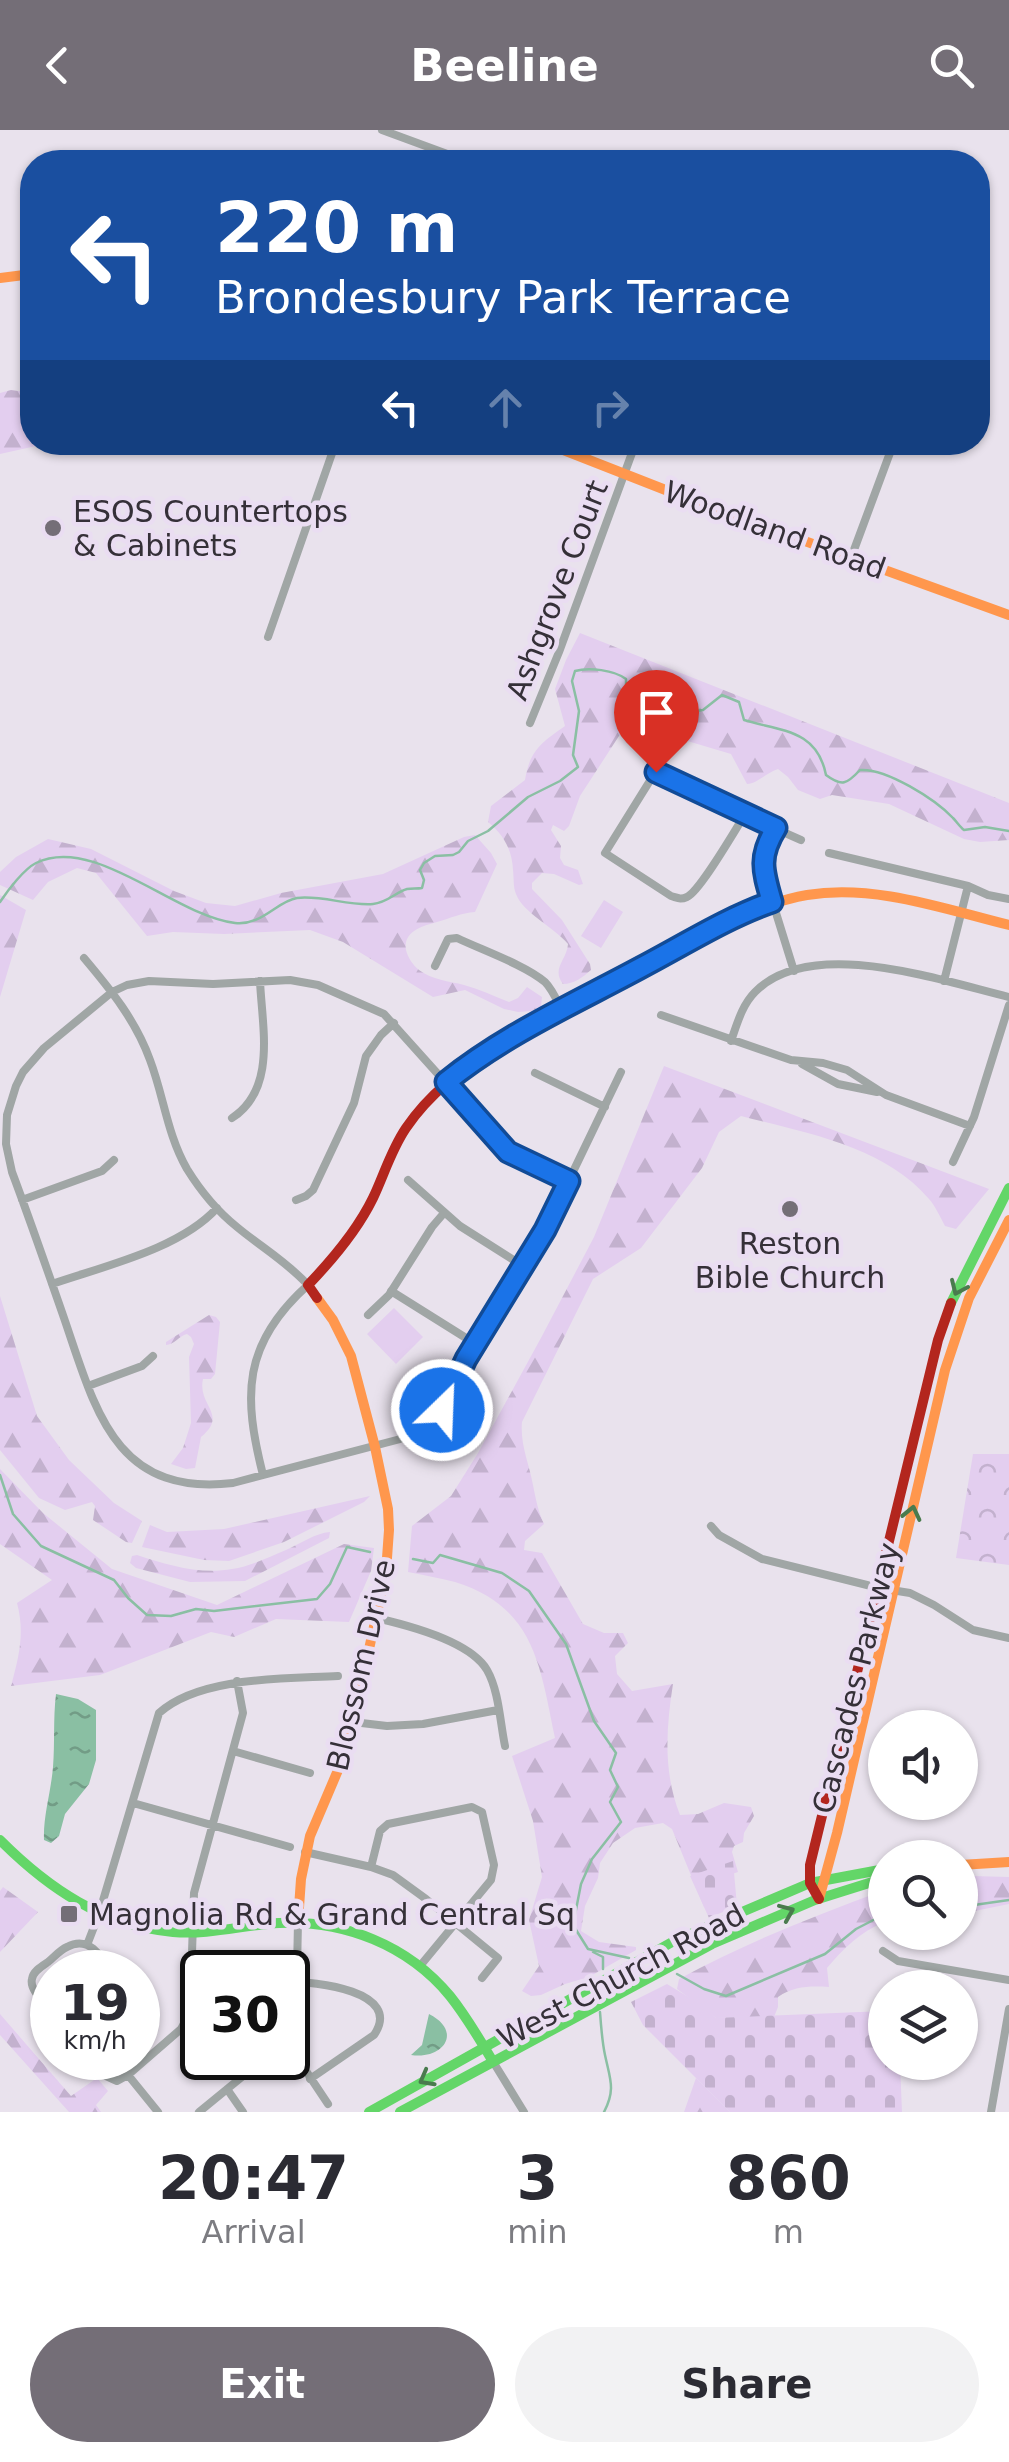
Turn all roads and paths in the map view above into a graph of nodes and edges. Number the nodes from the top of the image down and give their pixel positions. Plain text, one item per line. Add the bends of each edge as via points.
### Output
1 (382, 130) edge
2 (426, 150) edge
3 (331, 455) edge
4 (576, 455) edge
5 (632, 455) edge
6 (889, 455) edge
7 (625, 474) junction
8 (850, 558) junction
9 (1009, 615) edge
10 (268, 637) dead end
11 (530, 723) dead end
12 (746, 813) junction
13 (776, 828) junction
14 (801, 840) dead end
15 (829, 853) dead end
16 (968, 886) junction
17 (1009, 899) edge
18 (772, 902) junction
19 (961, 914) junction
20 (1009, 925) edge
21 (84, 958) dead end
22 (435, 966) dead end
23 (794, 971) junction
24 (944, 981) junction
25 (260, 982) junction
26 (112, 992) junction
27 (1009, 997) edge
28 (1009, 1005) edge
29 (562, 1010) junction
30 (661, 1014) dead end
31 (394, 1023) junction
32 (731, 1040) junction
33 (791, 1060) junction
34 (621, 1072) dead end
35 (535, 1074) dead end
36 (446, 1082) junction
37 (886, 1094) junction
38 (604, 1107) junction
39 (232, 1118) dead end
40 (970, 1126) junction
41 (114, 1160) dead end
42 (953, 1162) dead end
43 (408, 1180) dead end
44 (569, 1181) junction
45 (1009, 1188) edge
46 (22, 1200) junction
47 (296, 1200) dead end
48 (1006, 1203) edge
49 (217, 1208) junction
50 (444, 1212) junction
51 (1009, 1220) edge
52 (523, 1266) junction
53 (52, 1284) junction
54 (308, 1285) junction
55 (392, 1291) junction
56 (368, 1316) dead end
57 (474, 1342) junction
58 (153, 1356) dead end
59 (88, 1386) junction
60 (375, 1447) junction
61 (263, 1475) junction
62 (712, 1526) dead end
63 (879, 1588) junction
64 (894, 1590) junction
65 (376, 1618) junction
66 (1009, 1638) edge
67 (338, 1676) dead end
68 (238, 1681) junction
69 (498, 1710) junction
70 (353, 1722) junction
71 (505, 1746) dead end
72 (233, 1751) junction
73 (310, 1773) dead end
74 (132, 1803) junction
75 (212, 1826) junction
76 (0, 1840) edge
77 (290, 1848) dead end
78 (305, 1852) junction
79 (1009, 1862) edge
80 (978, 1863) edge
81 (371, 1866) junction
82 (868, 1871) edge
83 (824, 1880) junction
84 (810, 1883) junction
85 (868, 1883) edge
86 (819, 1899) junction
87 (99, 1914) junction
88 (298, 1922) junction
89 (456, 1924) junction
90 (192, 1933) junction
91 (86, 1945) junction
92 (63, 1950) edge
93 (94, 1950) edge
94 (192, 1950) edge
95 (295, 1950) edge
96 (883, 1951) dead end
97 (420, 1966) junction
98 (482, 1978) dead end
99 (1009, 1980) edge
100 (310, 1983) edge
101 (1009, 2009) edge
102 (180, 2030) edge
103 (160, 2047) edge
104 (484, 2048) junction
105 (492, 2060) junction
106 (310, 2079) joint
107 (132, 2080) edge
108 (237, 2080) edge
109 (227, 2088) junction
110 (996, 2088) junction
111 (1009, 2090) edge
112 (328, 2104) dead end
113 (158, 2112) edge
114 (199, 2112) edge
115 (243, 2112) edge
116 (369, 2112) edge
117 (400, 2112) edge
118 (524, 2112) edge
119 (991, 2112) edge

1 - 2 street
3 - 10 street
4 - 7 street, Woodland Road
5 - 7 street, Ashgrove Court
6 - 8 street
7 - 8 street, Woodland Road
7 - 11 street, Ashgrove Court
8 - 9 street, Woodland Road
12 - 12 street via 656,772 605,853 671,896 686,897
12 - 13 street
13 - 14 street
13 - 18 street via 762,862
15 - 16 street
16 - 17 street
16 - 19 street
18 - 19 street via 848,891
18 - 23 street
18 - 29 street
19 - 20 street
19 - 24 street
21 - 26 street, Blossom Drive
22 - 29 street via 448,939 457,938 532,973
23 - 24 street via 862,964
23 - 32 street via 757,990
24 - 27 street
25 - 26 street via 149,980
25 - 31 street via 318,985
25 - 39 street via 262,1070 253,1099
26 - 46 street via 44,1048 16,1086 6,1144
26 - 49 street, Blossom Drive via 144,1045 178,1151
28 - 40 street
29 - 36 street
30 - 32 street
31 - 36 street
31 - 47 street via 366,1056 354,1103 313,1190
32 - 33 street
33 - 37 street via 838,1084
33 - 37 street via 834,1065
34 - 38 street
35 - 38 street
36 - 44 street via 508,1152
36 - 54 street via 406,1128 349,1239
37 - 40 street
38 - 44 street
40 - 42 street
41 - 46 street via 102,1171
43 - 50 street
44 - 52 street
45 - 48 street, Cascades Parkway
46 - 53 street
48 -> 63 street, Cascades Parkway via 944,1323
49 - 53 street via 173,1241
49 - 54 street, Blossom Drive
50 - 52 street
50 - 55 street
64 -> 51 street, Cascades Parkway via 945,1370 969,1298
52 - 57 street
53 - 59 street
54 - 60 street, Blossom Drive via 350,1356
54 - 61 street via 276,1318 255,1364 250,1414
55 - 56 street
55 - 57 street
57 - 60 street via 436,1418 420,1432
58 - 59 street
59 - 61 street via 112,1436 161,1474 203,1484
60 - 61 street
60 - 65 street, Blossom Drive via 390,1530
62 - 63 street via 762,1559
63 - 64 street
63 - 84 street, Cascades Parkway
64 - 66 street via 922,1598 974,1630
64 - 83 street, Cascades Parkway
65 - 69 street via 474,1654 489,1674
65 - 70 street, Blossom Drive
67 - 68 street
68 - 72 street via 243,1713
68 - 74 street via 159,1713
69 - 70 street via 404,1726
69 - 71 street
70 - 78 street, Blossom Drive
72 - 73 street
72 - 75 street
74 - 75 street
74 - 87 street
75 - 77 street
75 - 90 street via 195,1886
76 - 87 street via 46,1884
78 - 81 street
78 - 88 street, Blossom Drive
79 - 80 street
81 - 89 street via 405,1882
81 - 89 street via 388,1824 478,1808 494,1873
82 - 83 street, West Church Road
83 - 84 street, West Church Road
83 - 86 street, Cascades Parkway
84 - 86 street
84 - 104 street, West Church Road via 674,1942
85 - 86 street, West Church Road
105 -> 86 street, West Church Road via 691,1954
87 - 90 street
87 - 91 street
88 - 90 street
88 - 95 street
88 - 97 street via 372,1938
89 - 97 street
89 - 98 street via 498,1958
90 - 94 street
91 - 92 street
91 - 93 street
96 - 99 street via 898,1962
97 - 104 street via 458,2005
100 - 106 street via 354,1991 376,2006 380,2018 374,2035
101 - 110 street
102 - 103 street
104 - 105 street
104 -> 116 street, West Church Road
105 - 117 street, West Church Road
105 - 118 street
106 - 112 street
107 - 113 street
108 - 109 street
109 - 114 street
109 - 115 street
110 - 111 street
110 - 119 street

